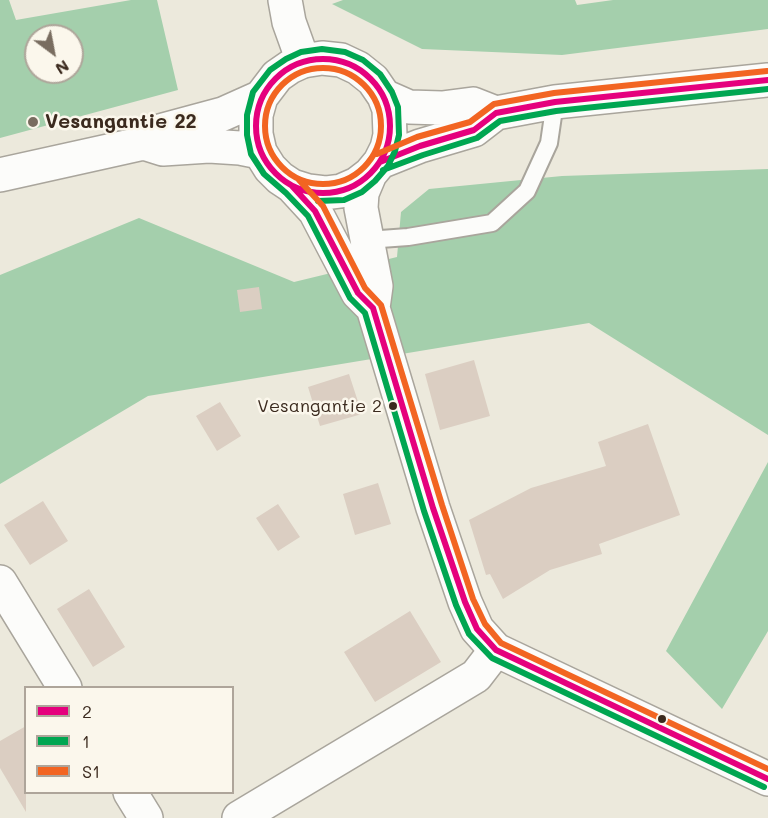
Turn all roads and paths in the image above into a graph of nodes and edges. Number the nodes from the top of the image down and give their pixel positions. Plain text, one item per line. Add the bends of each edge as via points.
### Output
1 (287, 11) edge
2 (303, 61) junction
3 (768, 80) edge
4 (384, 96) junction
5 (261, 97) junction
6 (555, 102) junction
7 (496, 113) junction
8 (144, 143) junction
9 (260, 152) junction
10 (375, 168) junction
11 (0, 175) edge
12 (292, 186) junction
13 (367, 240) junction
14 (373, 308) junction
15 (0, 582) edge
16 (496, 650) junction
17 (64, 686) edge
18 (768, 779) edge
19 (131, 794) edge
20 (146, 818) edge
21 (239, 818) edge

1 - 2 street
2 - 4 street via 341,60 373,80
2 - 5 street via 277,76
3 - 6 street
4 - 7 street via 409,107 473,104
4 - 10 street via 390,135
5 - 8 street via 223,114 160,131
5 - 9 street via 256,115
6 - 7 street
6 - 13 lane via 549,143 526,191 492,223
7 - 10 street via 474,130 420,146
8 - 9 street via 163,149 209,146
8 - 11 street
9 - 12 street via 270,168
10 - 12 street via 357,184 341,191 325,193
10 - 13 street via 362,193
12 - 14 street via 315,211 358,293
13 - 14 street via 376,286
14 - 16 street via 465,602 477,629
15 - 17 street
16 - 18 street
16 - 21 street via 476,676
19 - 20 street

